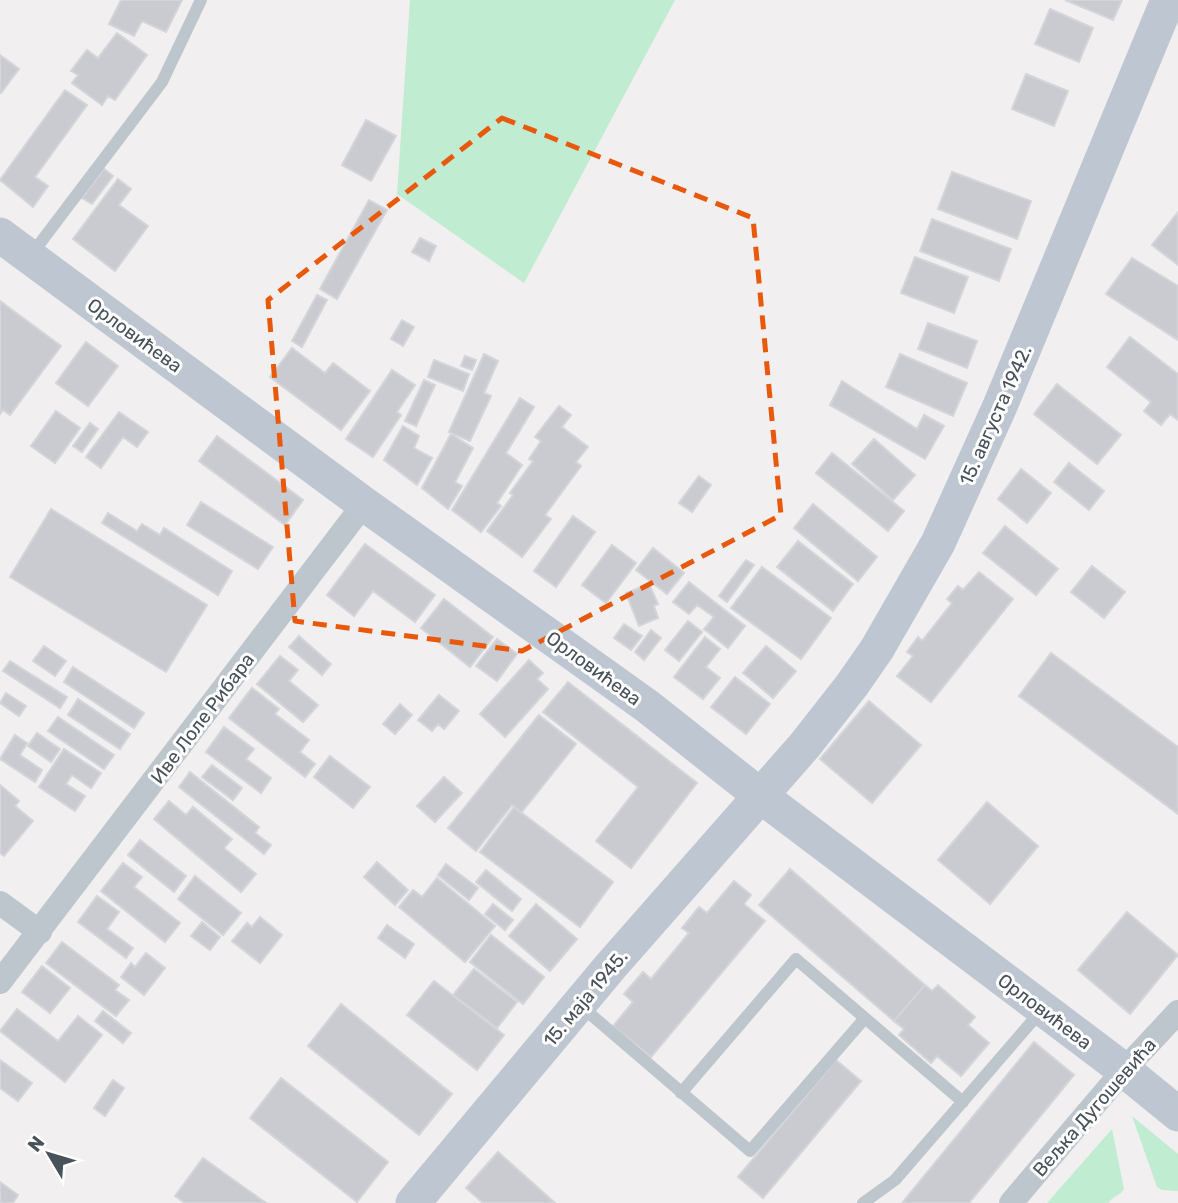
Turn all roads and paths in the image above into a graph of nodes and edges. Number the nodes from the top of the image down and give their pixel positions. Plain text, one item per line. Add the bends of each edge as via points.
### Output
1 (201, 0) edge
2 (1168, 0) edge
3 (0, 235) edge
4 (29, 257) junction
5 (364, 504) junction
6 (761, 797) junction
7 (0, 903) edge
8 (40, 932) junction
9 (0, 982) edge
10 (579, 1004) junction
11 (1043, 1009) junction
12 (1178, 1012) edge
13 (865, 1018) junction
14 (1124, 1070) junction
15 (681, 1093) junction
16 (963, 1102) junction
17 (1178, 1114) edge
18 (413, 1203) edge
19 (863, 1203) edge
20 (1011, 1203) edge

1 - 4 lane via 162,82
2 - 6 street, 15. августа 1942. via 1000,406 938,543 861,673
3 - 4 street, Орловићева
4 - 5 street, Орловићева
5 - 6 street, Орловићева via 648,706
5 - 8 street, Иве Лоле Рибара
6 - 10 street, 15. маја 1945.
6 - 11 street, Орловићева
7 - 8 street
8 - 9 street, Иве Лоле Рибара
10 - 15 lane
10 - 18 street, 15. маја 1945.
11 - 14 street, Орловићева
11 - 16 lane
12 - 14 street, Вељка Дугошевића
13 - 15 lane via 750,1152
13 - 15 lane via 796,959
13 - 16 lane
14 - 17 street, Орловићева
14 - 20 street, Вељка Дугошевића
16 - 19 lane via 895,1180

